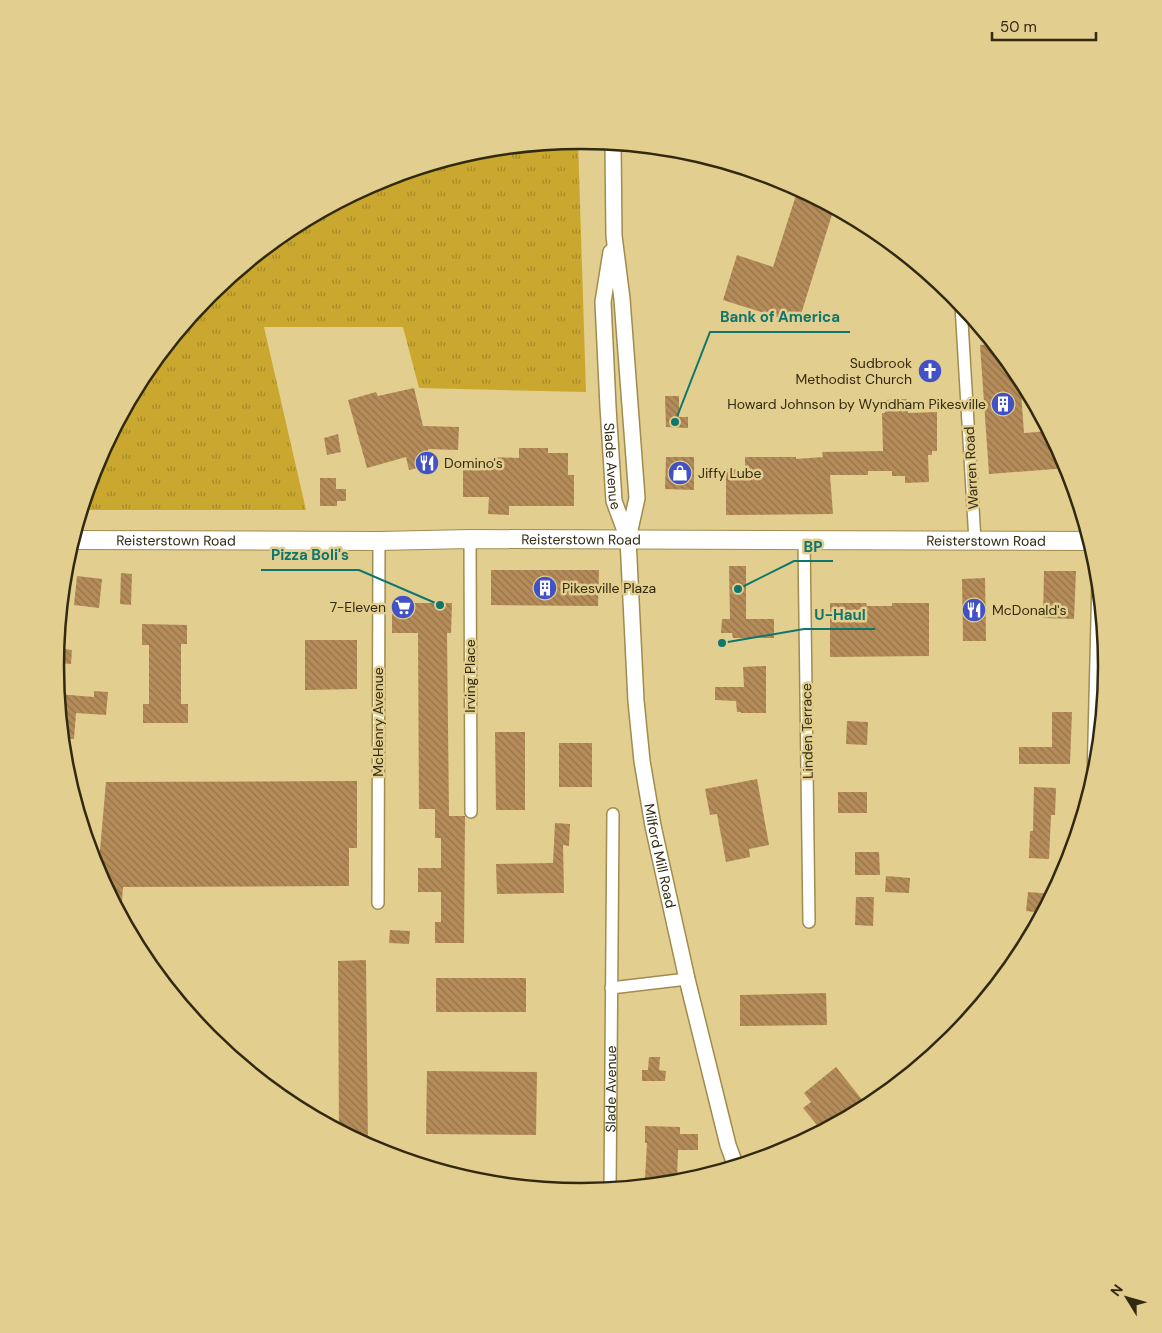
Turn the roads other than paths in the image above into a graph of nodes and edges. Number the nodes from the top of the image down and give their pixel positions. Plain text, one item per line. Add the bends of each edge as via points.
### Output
1 (613, 150) edge
2 (614, 236) junction
3 (962, 316) edge
4 (470, 539) junction
5 (628, 539) junction
6 (80, 540) edge
7 (804, 540) junction
8 (976, 540) junction
9 (1082, 540) edge
10 (379, 541) junction
11 (1097, 630) edge
12 (1094, 731) edge
13 (471, 812) dead end
14 (613, 814) dead end
15 (378, 903) dead end
16 (809, 922) dead end
17 (687, 979) junction
18 (611, 988) junction
19 (734, 1160) edge
20 (610, 1183) edge

1 - 2 main road, Slade Avenue
2 - 5 main road, Slade Avenue via 637,498
2 - 5 main road, Slade Avenue via 603,302 614,501
3 - 8 street, Warren Road
4 - 5 main road, Reisterstown Road
4 - 10 main road, Reisterstown Road
4 - 13 street, Irving Place
5 - 7 main road, Reisterstown Road
5 - 17 main road, Milford Mill Road via 642,761
6 - 10 main road, Reisterstown Road
7 - 8 main road, Reisterstown Road
7 - 16 street, Linden Terrace
8 - 9 main road, Reisterstown Road
10 - 15 street, McHenry Avenue
11 - 12 street
14 - 18 street, Slade Avenue
17 - 18 street
17 - 19 main road, Milford Mill Road
18 - 20 street, Slade Avenue

